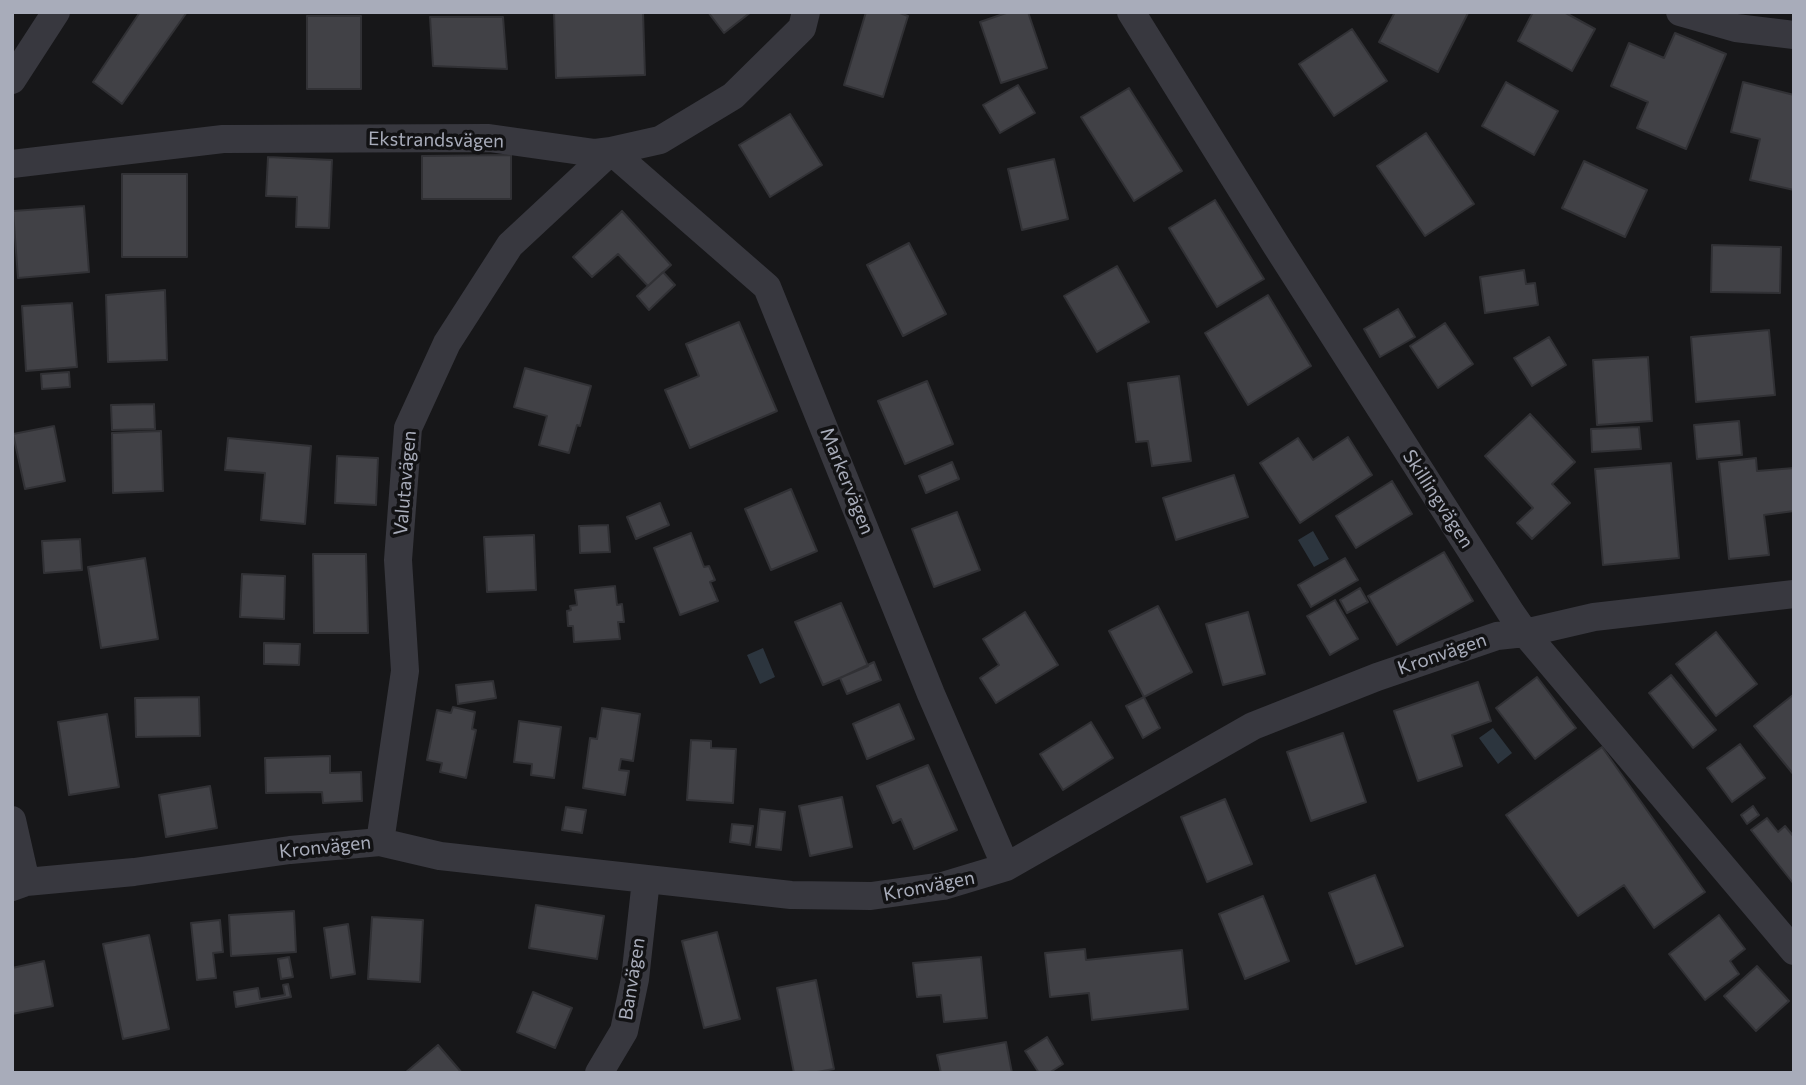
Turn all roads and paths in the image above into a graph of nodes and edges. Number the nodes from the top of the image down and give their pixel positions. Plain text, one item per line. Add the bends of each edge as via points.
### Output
1 (56, 12) edge
2 (806, 12) edge
3 (1131, 12) edge
4 (1680, 12) edge
5 (1794, 35) edge
6 (12, 80) edge
7 (611, 151) junction
8 (12, 163) edge
9 (1794, 594) edge
10 (1525, 632) junction
11 (12, 820) edge
12 (380, 842) junction
13 (1006, 867) junction
14 (646, 880) junction
15 (19, 885) edge
16 (1794, 951) edge
17 (600, 1073) edge

1 - 6 street
2 - 7 street, Ekstrandsvägen via 802,28 733,96 660,140
3 - 10 street, Skillingvägen
4 - 5 street via 1736,28
7 - 8 street, Ekstrandsvägen via 595,153 489,138 223,139
7 - 12 street, Valutavägen via 510,245 447,342 408,428 398,560 405,671
7 - 13 street, Markervägen via 767,287
9 - 10 street, Kronvägen via 1594,617
10 - 13 street, Kronvägen via 1497,636 1401,668 1253,726
10 - 16 street, Skillingvägen
11 - 15 street
12 - 14 street, Kronvägen via 440,856
12 - 15 street, Kronvägen
13 - 14 street, Kronvägen via 943,886 871,897 791,895
14 - 17 street, Banvägen via 624,1031

